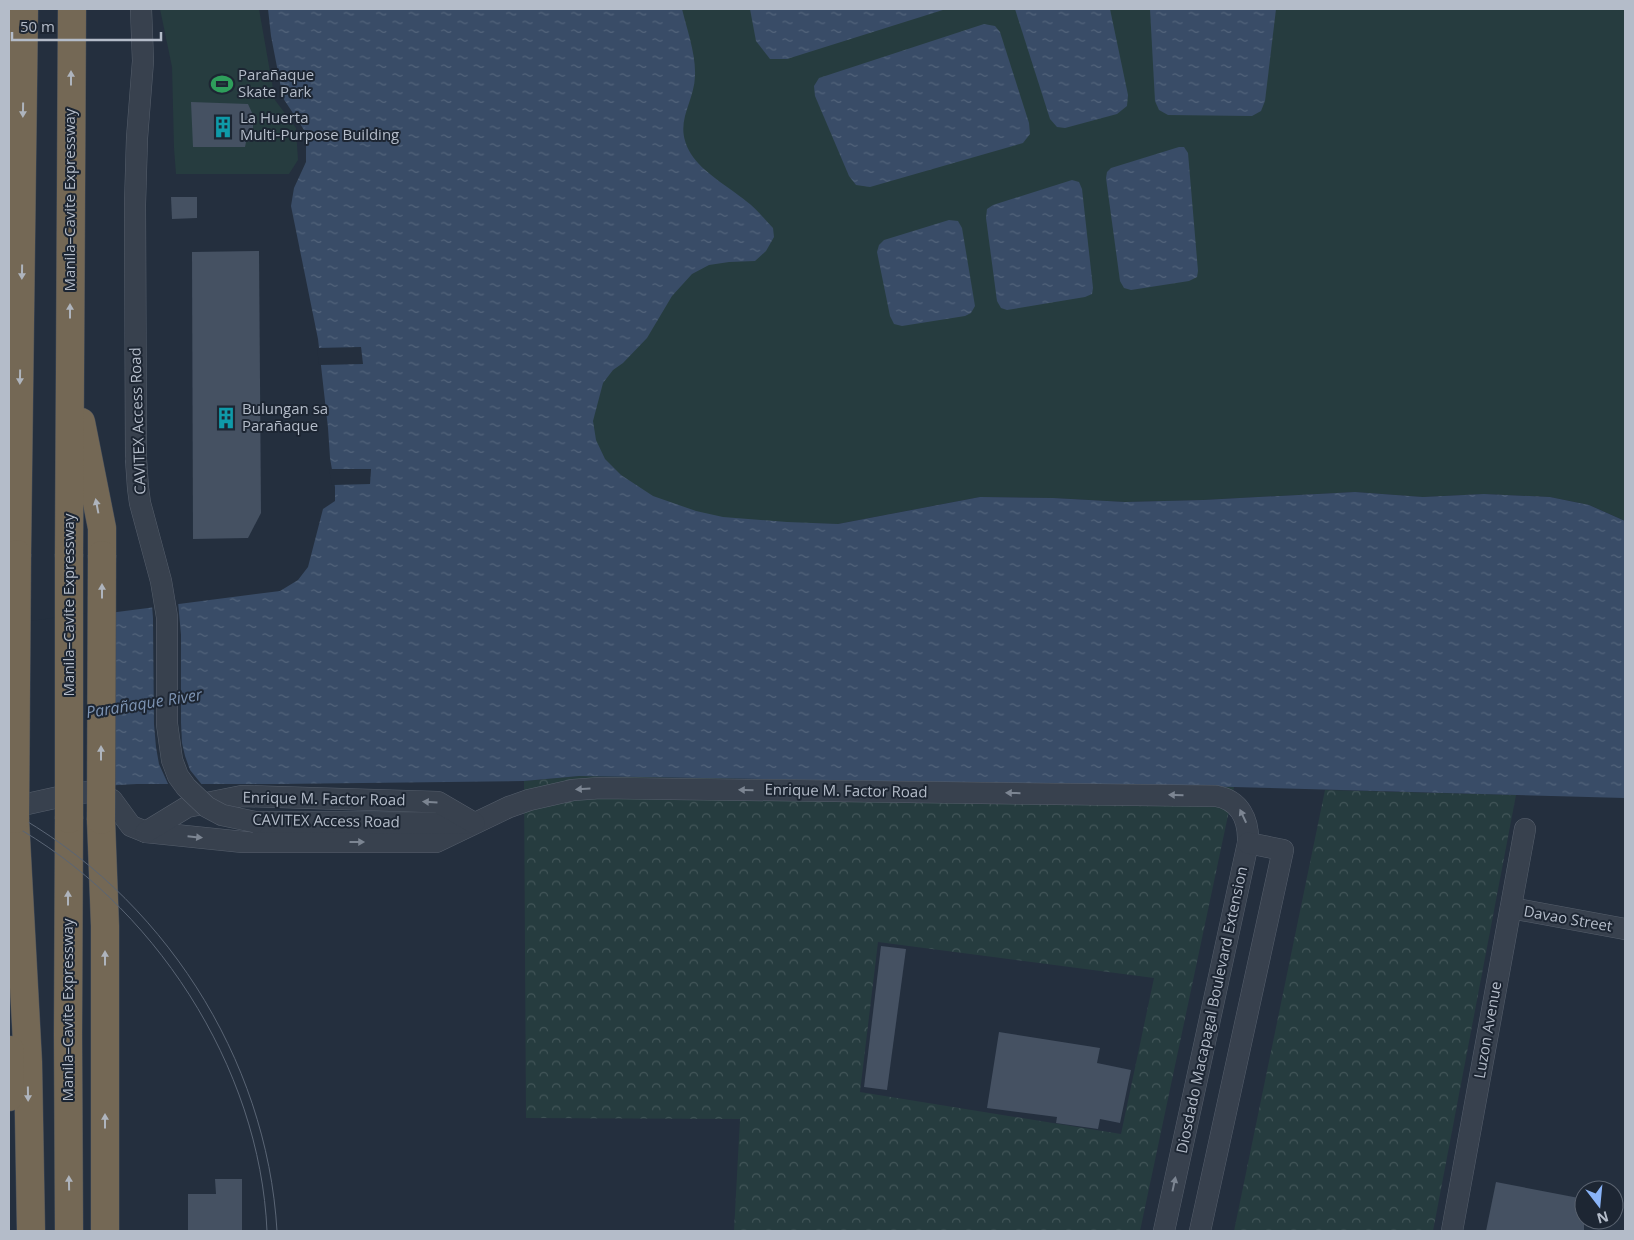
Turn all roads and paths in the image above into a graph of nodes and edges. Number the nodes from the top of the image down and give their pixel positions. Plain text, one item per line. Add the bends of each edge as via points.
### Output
1 (24, 9) edge
2 (72, 9) edge
3 (141, 9) edge
4 (69, 359) junction
5 (1224, 797) joint
6 (12, 813) edge
7 (474, 822) junction
8 (1525, 830) dead end
9 (146, 832) junction
10 (1248, 843) junction
11 (1511, 908) junction
12 (1625, 929) edge
13 (9, 1097) edge
14 (31, 1231) edge
15 (70, 1231) edge
16 (105, 1231) edge
17 (1164, 1231) edge
18 (1200, 1231) edge
19 (1452, 1231) edge

1 -> 6 highway, bridge
4 -> 2 highway, Manila–Cavite Expressway
3 - 7 street, CAVITEX Access Road, bridge via 143,61 135,204 136,458 140,504 161,581 167,617 167,724 172,760 178,776 207,807 222,815 255,822
15 -> 4 highway, Manila–Cavite Expressway, bridge
16 -> 4 highway, bridge via 102,528
5 -> 7 street, Enrique M. Factor Road via 600,788 549,794
10 -> 5 street, Diosdado Macapagal Boulevard Extension via 1244,816 1235,804
6 - 9 street, Enrique M. Factor Road via 77,793 92,792 112,800 131,826
6 - 13 highway
6 -> 14 highway via 28,1062
9 -> 7 street, Enrique M. Factor Road via 244,842 436,842
7 -> 9 street, Enrique M. Factor Road via 438,802 242,796 187,807
8 - 11 street, Luzon Avenue
17 -> 10 street, Diosdado Macapagal Boulevard Extension
10 - 18 street via 1283,850
11 - 12 street, Davao Street
11 - 19 street, Luzon Avenue

